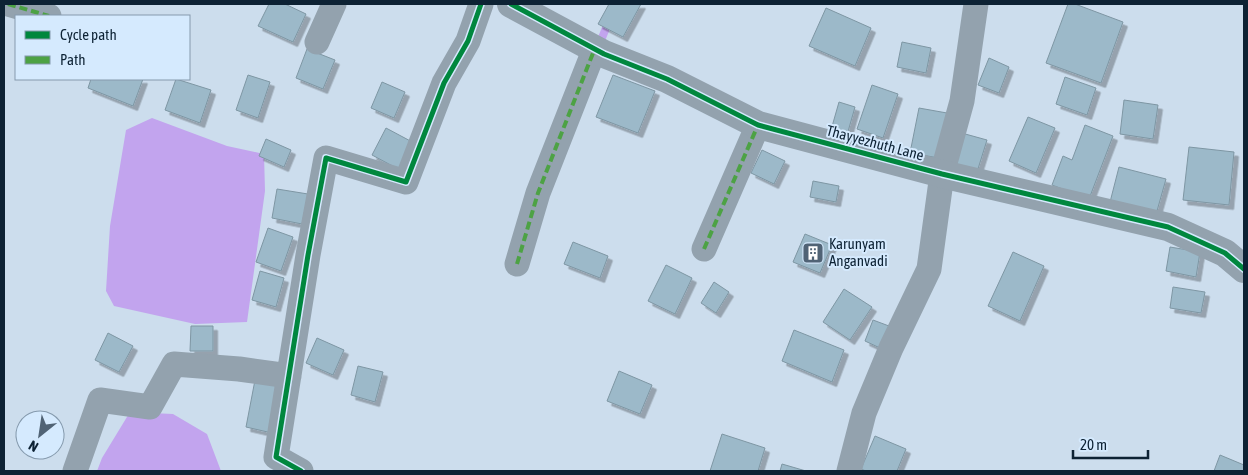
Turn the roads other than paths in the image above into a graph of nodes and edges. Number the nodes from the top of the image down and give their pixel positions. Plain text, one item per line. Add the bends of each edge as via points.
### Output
1 (8, 4) edge
2 (334, 4) edge
3 (481, 4) edge
4 (511, 4) edge
5 (976, 4) edge
6 (46, 15) edge
7 (317, 42) dead end
8 (598, 50) junction
9 (758, 125) junction
10 (942, 174) junction
11 (704, 248) dead end
12 (516, 264) dead end
13 (1244, 269) edge
14 (289, 376) junction
15 (76, 471) edge
16 (301, 471) edge
17 (849, 471) edge

1 - 6 street
2 - 7 street
3 - 14 street via 468,41 444,83 406,182 326,158
4 - 8 street, Thayyezhuth Lane
5 - 10 street via 962,101
8 - 9 street, Thayyezhuth Lane
8 - 12 street via 538,193
9 - 10 street, Thayyezhuth Lane
9 - 11 street
10 - 13 street, Thayyezhuth Lane via 1168,227 1224,253
10 - 17 street via 929,269 864,413
14 - 15 street via 174,364 150,407 100,400
14 - 16 street via 276,457

